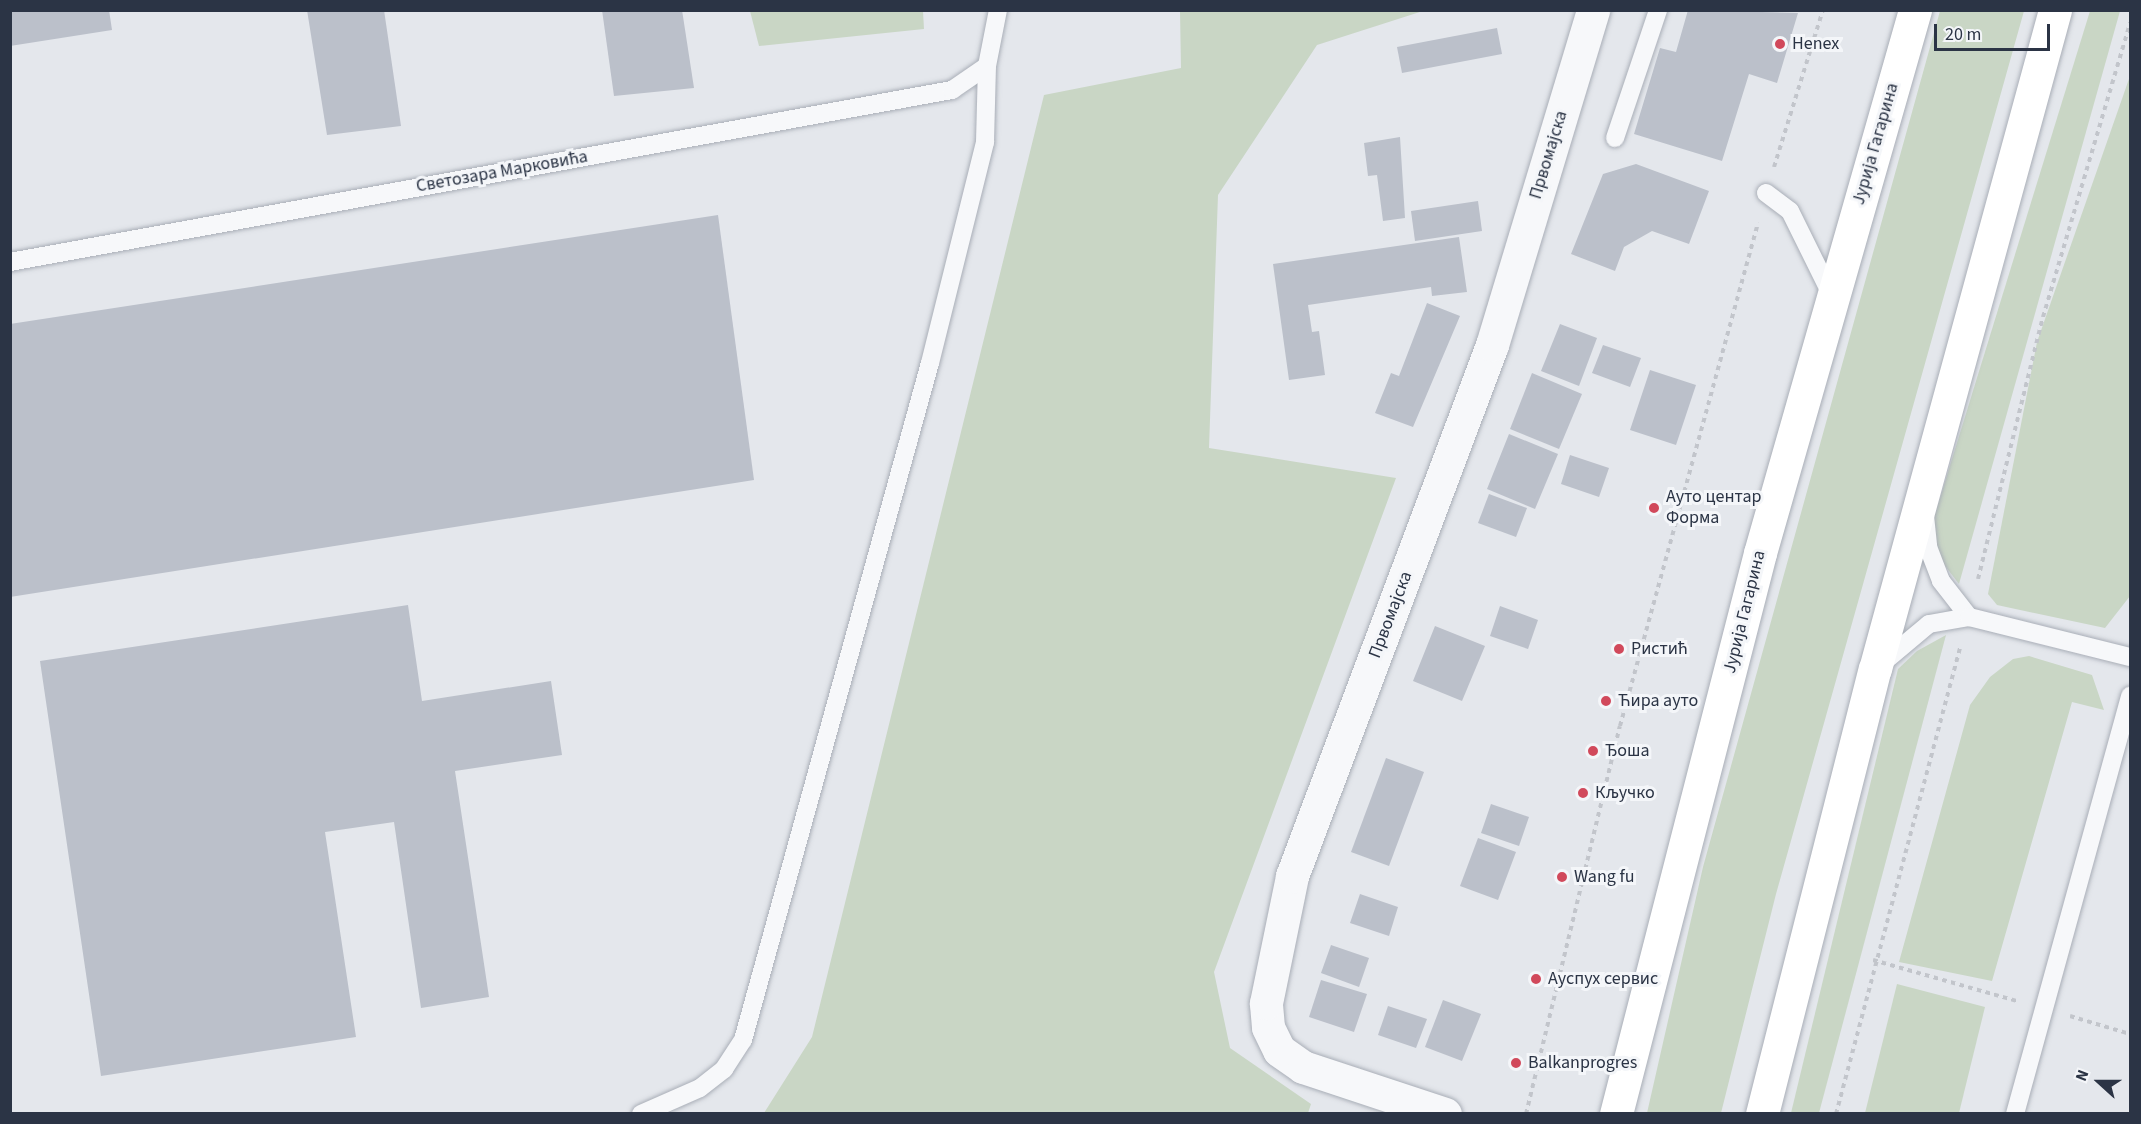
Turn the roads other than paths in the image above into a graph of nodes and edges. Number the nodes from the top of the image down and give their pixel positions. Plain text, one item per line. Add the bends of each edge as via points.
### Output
1 (1593, 10) edge
2 (1658, 10) edge
3 (1915, 10) edge
4 (2055, 10) edge
5 (993, 12) edge
6 (987, 66) junction
7 (1614, 138) dead end
8 (1767, 193) road end
9 (10, 262) edge
10 (1831, 298) junction
11 (1923, 491) junction
12 (1969, 617) junction
13 (2130, 657) edge
14 (1875, 669) junction
15 (2130, 696) edge
16 (641, 1113) edge
17 (1445, 1113) edge
18 (1616, 1113) edge
19 (1761, 1113) edge
20 (2015, 1113) edge

1 - 17 street, Првомајска via 1492,345 1292,876 1266,1003 1268,1028 1279,1050 1303,1066
2 - 7 lane
3 - 10 main road, Јурија Гагарина
4 - 11 main road
5 - 6 lane
6 - 9 lane, Светозара Марковића via 952,90
6 - 16 lane via 985,142 945,305 743,1040 724,1069 700,1088
8 - 10 lane via 1790,211 1810,243
10 - 18 main road, Јурија Гагарина
11 - 12 lane via 1928,547 1941,581
11 - 14 main road
12 - 13 lane
12 - 14 lane via 1929,624
14 - 19 main road
15 - 20 lane

